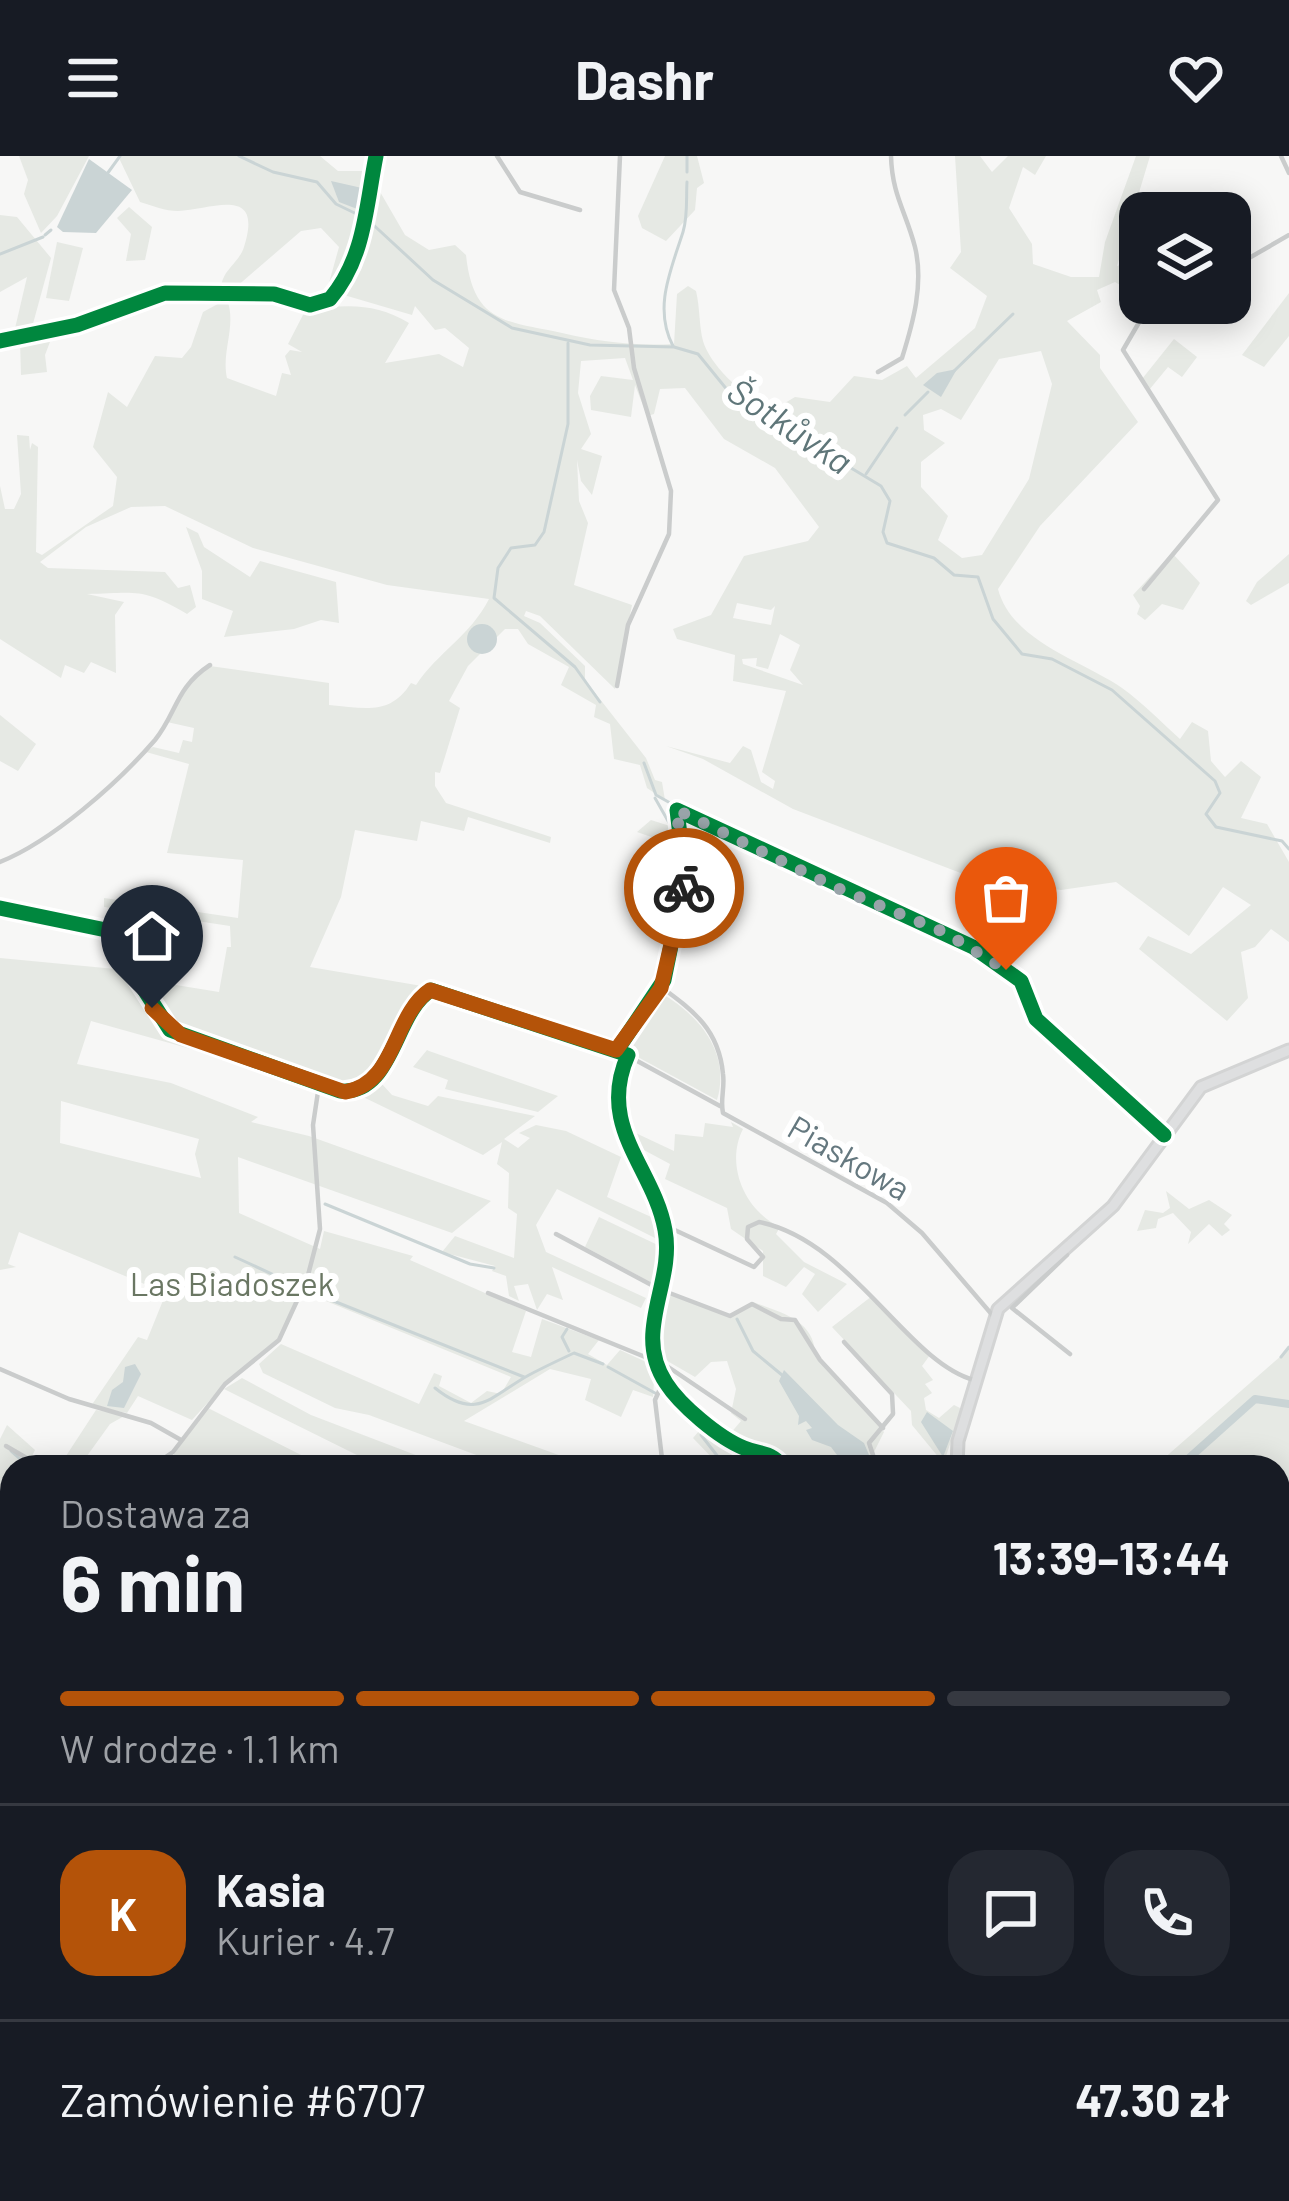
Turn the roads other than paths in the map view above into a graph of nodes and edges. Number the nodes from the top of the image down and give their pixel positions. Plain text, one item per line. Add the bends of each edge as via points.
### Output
1 (376, 156) edge
2 (497, 156) edge
3 (620, 156) edge
4 (891, 156) edge
5 (1281, 156) edge
6 (1289, 172) edge
7 (580, 210) dead end
8 (1289, 235) edge
9 (1251, 257) edge
10 (1140, 324) edge
11 (0, 341) edge
12 (878, 372) dead end
13 (1144, 589) dead end
14 (209, 665) dead end
15 (617, 686) dead end
16 (0, 862) edge
17 (0, 908) edge
18 (661, 988) junction
19 (616, 1050) junction
20 (1289, 1050) edge
21 (628, 1055) junction
22 (319, 1085) junction
23 (720, 1106) junction
24 (1164, 1135) junction
25 (664, 1225) junction
26 (556, 1234) dead end
27 (1062, 1252) junction
28 (659, 1289) junction
29 (488, 1293) dead end
30 (994, 1317) junction
31 (844, 1342) dead end
32 (1070, 1354) dead end
33 (656, 1359) junction
34 (0, 1370) edge
35 (974, 1380) junction
36 (664, 1381) junction
37 (745, 1419) dead end
38 (883, 1428) junction
39 (182, 1440) junction
40 (6, 1445) dead end
41 (22, 1455) edge
42 (165, 1455) edge
43 (662, 1455) edge
44 (773, 1455) edge
45 (873, 1455) edge
46 (959, 1455) edge

1 - 11 street via 365,228 330,299 301,305 274,294 165,292 77,325
2 - 7 street via 520,192
3 - 15 street via 613,286 667,474 670,526 628,625
4 - 12 street via 897,206 914,244 917,296 902,358
5 - 6 street
8 - 9 street
10 - 13 street via 1123,350 1218,500
14 - 16 street via 182,688 155,740 93,800 29,850
17 - 22 street via 103,928 170,1030
18 - 19 street
18 - 23 street via 709,1029 723,1072
18 - 24 street via 685,884 677,810 973,947 1025,985 1036,1018
19 - 21 street, Piaskowa
19 - 22 street via 430,990 367,1082 350,1092
20 - 24 street via 1205,1084
21 - 23 street, Piaskowa
21 - 25 street via 623,1137
22 - 39 street via 313,1126 320,1225 308,1279 279,1340 225,1384
23 - 30 street, Piaskowa via 886,1203 922,1232
24 - 27 street via 1113,1206
25 - 28 street
25 - 35 street via 754,1267 764,1259 746,1235 751,1224 798,1238
26 - 28 street
27 - 30 street
27 - 32 street via 1012,1308
28 - 33 street via 650,1327
28 - 38 street via 728,1316 752,1304 795,1319 820,1360
29 - 33 street
30 - 35 street
31 - 38 street via 892,1394
33 - 36 street
33 - 37 street
34 - 39 street
35 - 46 street
36 - 43 street via 655,1400
36 - 44 street via 734,1443
38 - 45 street via 869,1443
39 - 42 street
40 - 41 street

